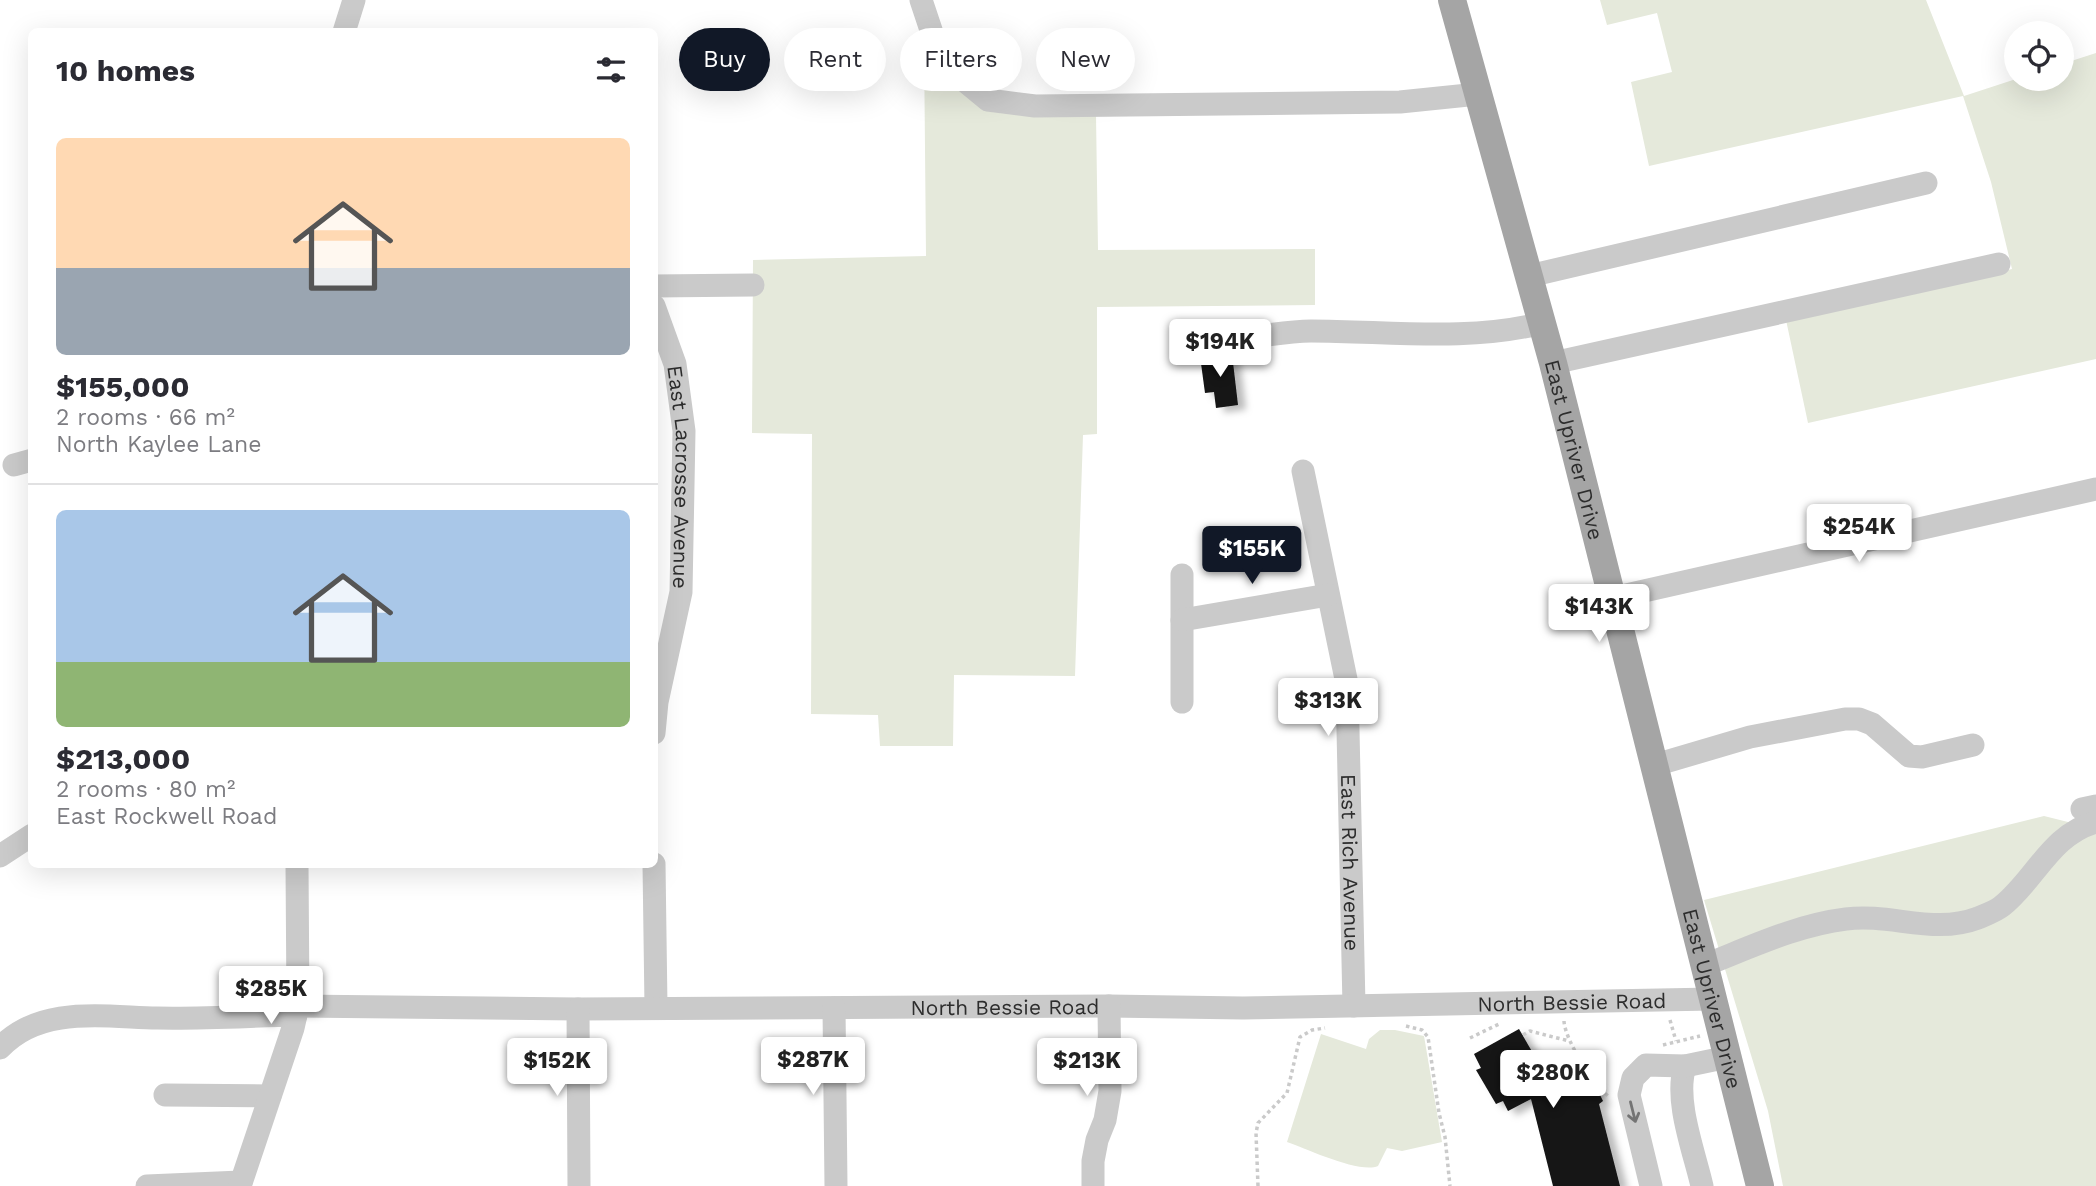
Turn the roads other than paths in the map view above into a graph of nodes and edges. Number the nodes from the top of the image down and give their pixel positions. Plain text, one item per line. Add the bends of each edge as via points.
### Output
1 (354, 0) edge
2 (921, 0) edge
3 (1452, 0) edge
4 (345, 28) edge
5 (1478, 93) junction
6 (1926, 183) dead end
7 (1999, 264) dead end
8 (1529, 276) junction
9 (753, 285) dead end
10 (658, 286) edge
11 (658, 317) edge
12 (1542, 323) junction
13 (1226, 341) dead end
14 (1553, 363) junction
15 (1303, 471) dead end
16 (2096, 489) edge
17 (1182, 575) dead end
18 (1328, 595) junction
19 (1613, 598) junction
20 (1182, 620) junction
21 (658, 697) edge
22 (1182, 702) dead end
23 (1973, 745) dead end
24 (1655, 765) junction
25 (2091, 812) edge
26 (28, 838) edge
27 (0, 856) edge
28 (297, 868) edge
29 (654, 868) edge
30 (1705, 965) junction
31 (1713, 999) junction
32 (1109, 1006) junction
33 (1354, 1006) junction
34 (656, 1007) junction
35 (834, 1008) junction
36 (578, 1009) junction
37 (297, 1011) junction
38 (0, 1048) edge
39 (1728, 1057) junction
40 (1685, 1066) junction
41 (165, 1095) dead end
42 (270, 1096) junction
43 (241, 1184) edge
44 (146, 1186) edge
45 (579, 1186) edge
46 (836, 1186) edge
47 (1093, 1186) edge
48 (1651, 1186) edge
49 (1702, 1186) edge
50 (1760, 1186) edge

1 - 4 street
2 - 5 street via 932,33 954,72 988,100 1035,106 1400,102
3 - 5 main road, East Upriver Drive
5 - 8 main road, East Upriver Drive
6 - 8 street
7 - 14 street
8 - 12 main road, East Upriver Drive
9 - 10 street
11 - 21 street, East Lacrosse Avenue via 676,364 684,431 681,592
12 - 13 street via 1513,331 1307,331
12 - 14 main road, East Upriver Drive
14 - 19 main road, East Upriver Drive
15 - 18 street, East Rich Avenue
16 - 19 street
17 - 20 street
18 - 20 street
18 - 33 street, East Rich Avenue via 1349,711
19 - 24 main road, East Upriver Drive
20 - 22 street
23 - 24 street via 1909,756 1872,724 1845,719 1750,737
24 - 30 main road, East Upriver Drive
25 - 30 street via 2001,907 1977,919 1943,926 1849,918 1801,927
26 - 27 street
28 - 37 street
29 - 34 street
30 - 31 main road, East Upriver Drive
31 - 33 street, North Bessie Road
31 - 39 main road, East Upriver Drive
32 - 33 street, North Bessie Road
32 - 35 street, North Bessie Road
32 - 47 street via 1110,1091 1093,1161
34 - 35 street, North Bessie Road
34 - 36 street, North Bessie Road
35 - 46 street
36 - 37 street, North Bessie Road
36 - 45 street
37 - 38 street, North Bessie Road via 66,1017 17,1031
37 - 42 street
39 - 40 street
39 - 50 main road, East Upriver Drive
40 -> 48 street via 1646,1065 1633,1078 1629,1095
40 - 49 street via 1681,1080 1684,1110
41 - 42 street
42 - 43 street
43 - 44 street

